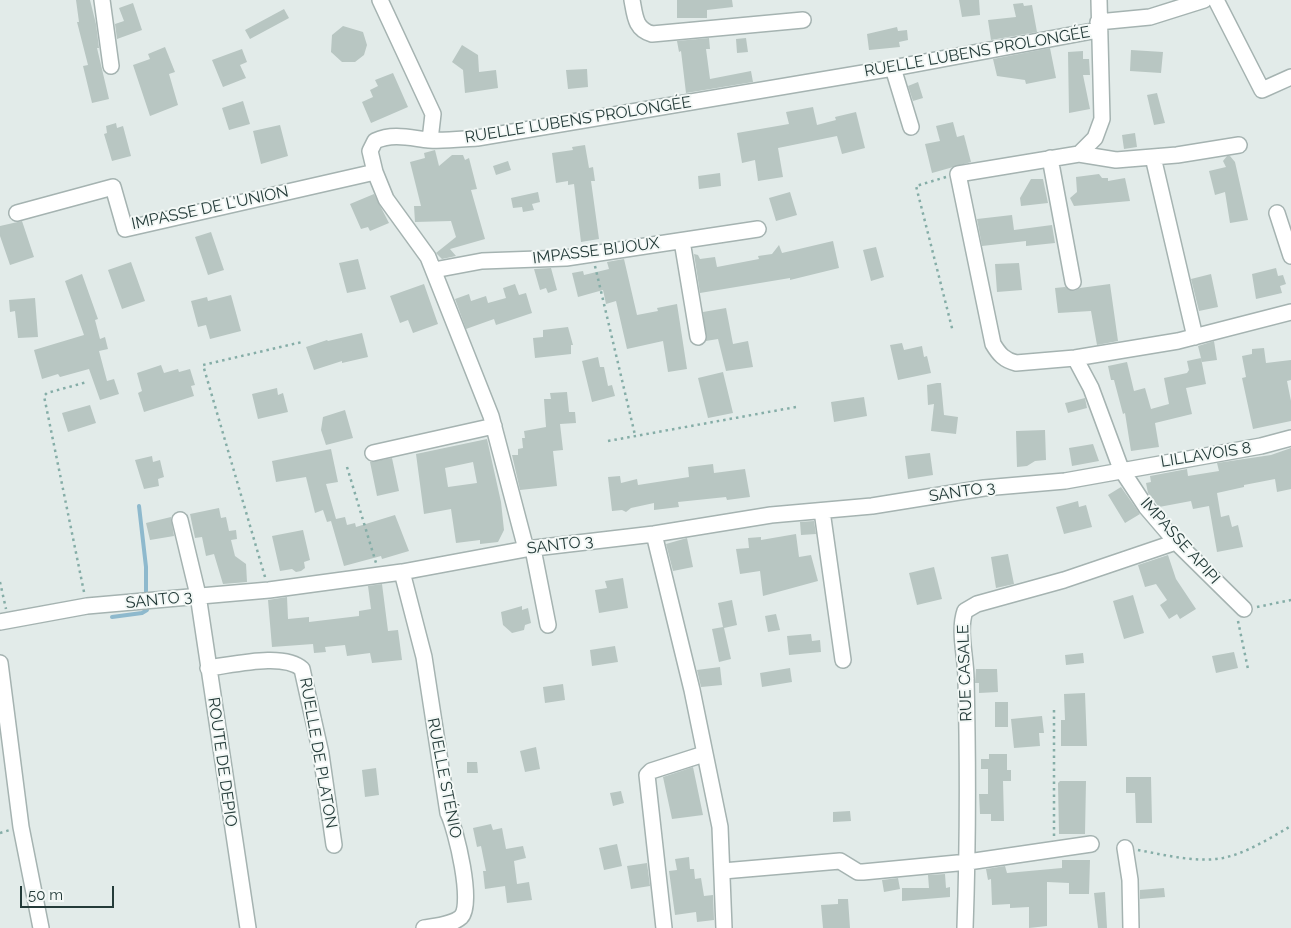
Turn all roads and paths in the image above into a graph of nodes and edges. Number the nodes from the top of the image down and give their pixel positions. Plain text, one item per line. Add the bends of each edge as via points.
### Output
1 (102, 0) edge
2 (380, 0) edge
3 (632, 0) edge
4 (1099, 0) edge
5 (1204, 0) edge
6 (1216, 0) edge
7 (803, 20) dead end
8 (1098, 26) junction
9 (110, 66) dead end
10 (893, 68) junction
11 (1291, 77) edge
12 (911, 127) dead end
13 (430, 140) junction
14 (1239, 145) dead end
15 (1079, 154) junction
16 (1153, 157) junction
17 (1050, 158) junction
18 (375, 172) junction
19 (958, 174) junction
20 (17, 213) dead end
21 (1277, 214) dead end
22 (758, 229) dead end
23 (682, 241) junction
24 (592, 254) junction
25 (1291, 256) edge
26 (434, 270) junction
27 (1073, 282) dead end
28 (1291, 312) edge
29 (953, 332) dead end
30 (698, 337) dead end
31 (1195, 337) junction
32 (302, 342) dead end
33 (1075, 358) junction
34 (88, 382) dead end
35 (796, 408) dead end
36 (494, 426) junction
37 (635, 435) junction
38 (1291, 438) edge
39 (608, 441) dead end
40 (373, 453) dead end
41 (347, 467) dead end
42 (1121, 469) junction
43 (822, 511) junction
44 (180, 520) dead end
45 (654, 534) junction
46 (1176, 542) junction
47 (529, 549) junction
48 (402, 572) junction
49 (379, 574) junction
50 (0, 582) edge
51 (269, 590) junction
52 (198, 595) junction
53 (1291, 600) edge
54 (87, 606) junction
55 (1244, 609) junction
56 (4, 621) edge
57 (548, 625) dead end
58 (843, 660) dead end
59 (0, 663) edge
60 (208, 668) junction
61 (1248, 669) dead end
62 (1054, 710) dead end
63 (704, 754) junction
64 (1291, 826) edge
65 (1091, 844) dead end
66 (334, 845) dead end
67 (1125, 848) joint
68 (1054, 849) junction
69 (968, 862) junction
70 (723, 871) junction
71 (41, 928) edge
72 (248, 928) edge
73 (424, 928) edge
74 (664, 928) edge
75 (724, 928) edge
76 (965, 928) edge
77 (1131, 928) edge

1 - 9 street
2 - 13 street via 433,114
3 - 7 street via 637,24 652,34
4 - 8 street
5 - 8 street, RUELLE LUBENS PROLONGÉE via 1150,18
6 - 11 street via 1262,90
8 - 10 street, RUELLE LUBENS PROLONGÉE
8 - 15 street via 1102,119 1095,138
10 - 12 street
10 - 13 street, RUELLE LUBENS PROLONGÉE via 476,138
13 - 18 street, RUELLE LUBENS PROLONGÉE via 405,136 375,141 370,151
14 - 16 street
15 - 16 street via 1116,160
15 - 17 street
16 - 31 street
17 - 19 street
17 - 27 street
18 - 20 street, IMPASSE DE L'UNION via 125,228 113,187
18 - 26 street, RUELLE LUBENS PROLONGÉE via 386,199
19 - 29 path via 916,186
19 - 33 street via 993,344 998,354 1016,363
21 - 25 street
22 - 23 street, IMPASSE BIJOUX
23 - 24 street, IMPASSE BIJOUX
23 - 30 street
24 - 26 street, IMPASSE BIJOUX via 482,261
24 - 37 path
26 - 36 street, RUELLE LUBENS PROLONGÉE
28 - 31 street
31 - 33 street
32 - 51 path via 203,365
33 - 42 street, IMPASSE APIPI via 1091,388
34 - 54 path via 44,396
35 - 37 path
36 - 40 street
36 - 47 street, RUELLE LUBENS PROLONGÉE
37 - 39 path
38 - 42 street, LILLAVOIS 8
41 - 49 path
42 - 43 street, SANTO 3 via 1065,481 984,488
42 - 46 street, IMPASSE APIPI via 1146,507
43 - 45 street, SANTO 3 via 771,515
43 - 58 street
44 - 52 street, ROUTE DE DEPIO
45 - 47 street, SANTO 3
45 - 63 street
46 - 55 street, IMPASSE APIPI
46 - 69 street, RUE CASALE via 965,610 962,620 966,677
47 - 48 street, SANTO 3
47 - 57 street, RUELLE LUBENS PROLONGÉE
48 - 49 street, SANTO 3
48 - 73 street, RUELLE STÉNIO via 424,657 466,905 460,918 454,922
49 - 51 street, SANTO 3
50 - 56 path
51 - 52 street, SANTO 3
52 - 54 street, SANTO 3
52 - 60 street, ROUTE DE DEPIO
53 - 55 path
54 - 56 street, SANTO 3
55 - 61 path via 1237,616
59 - 71 street via 21,827
60 - 66 street, RUELLE DE PLATON via 278,660 295,662 302,669 320,754
60 - 72 street, ROUTE DE DEPIO
62 - 68 path
63 - 70 street via 720,827
63 - 74 street via 651,771 648,775
64 - 67 path via 1224,858 1188,859
65 - 68 street
67 - 77 street via 1130,880
68 - 69 street
69 - 70 street via 863,872 840,861
69 - 76 street, RUE CASALE
70 - 75 street

